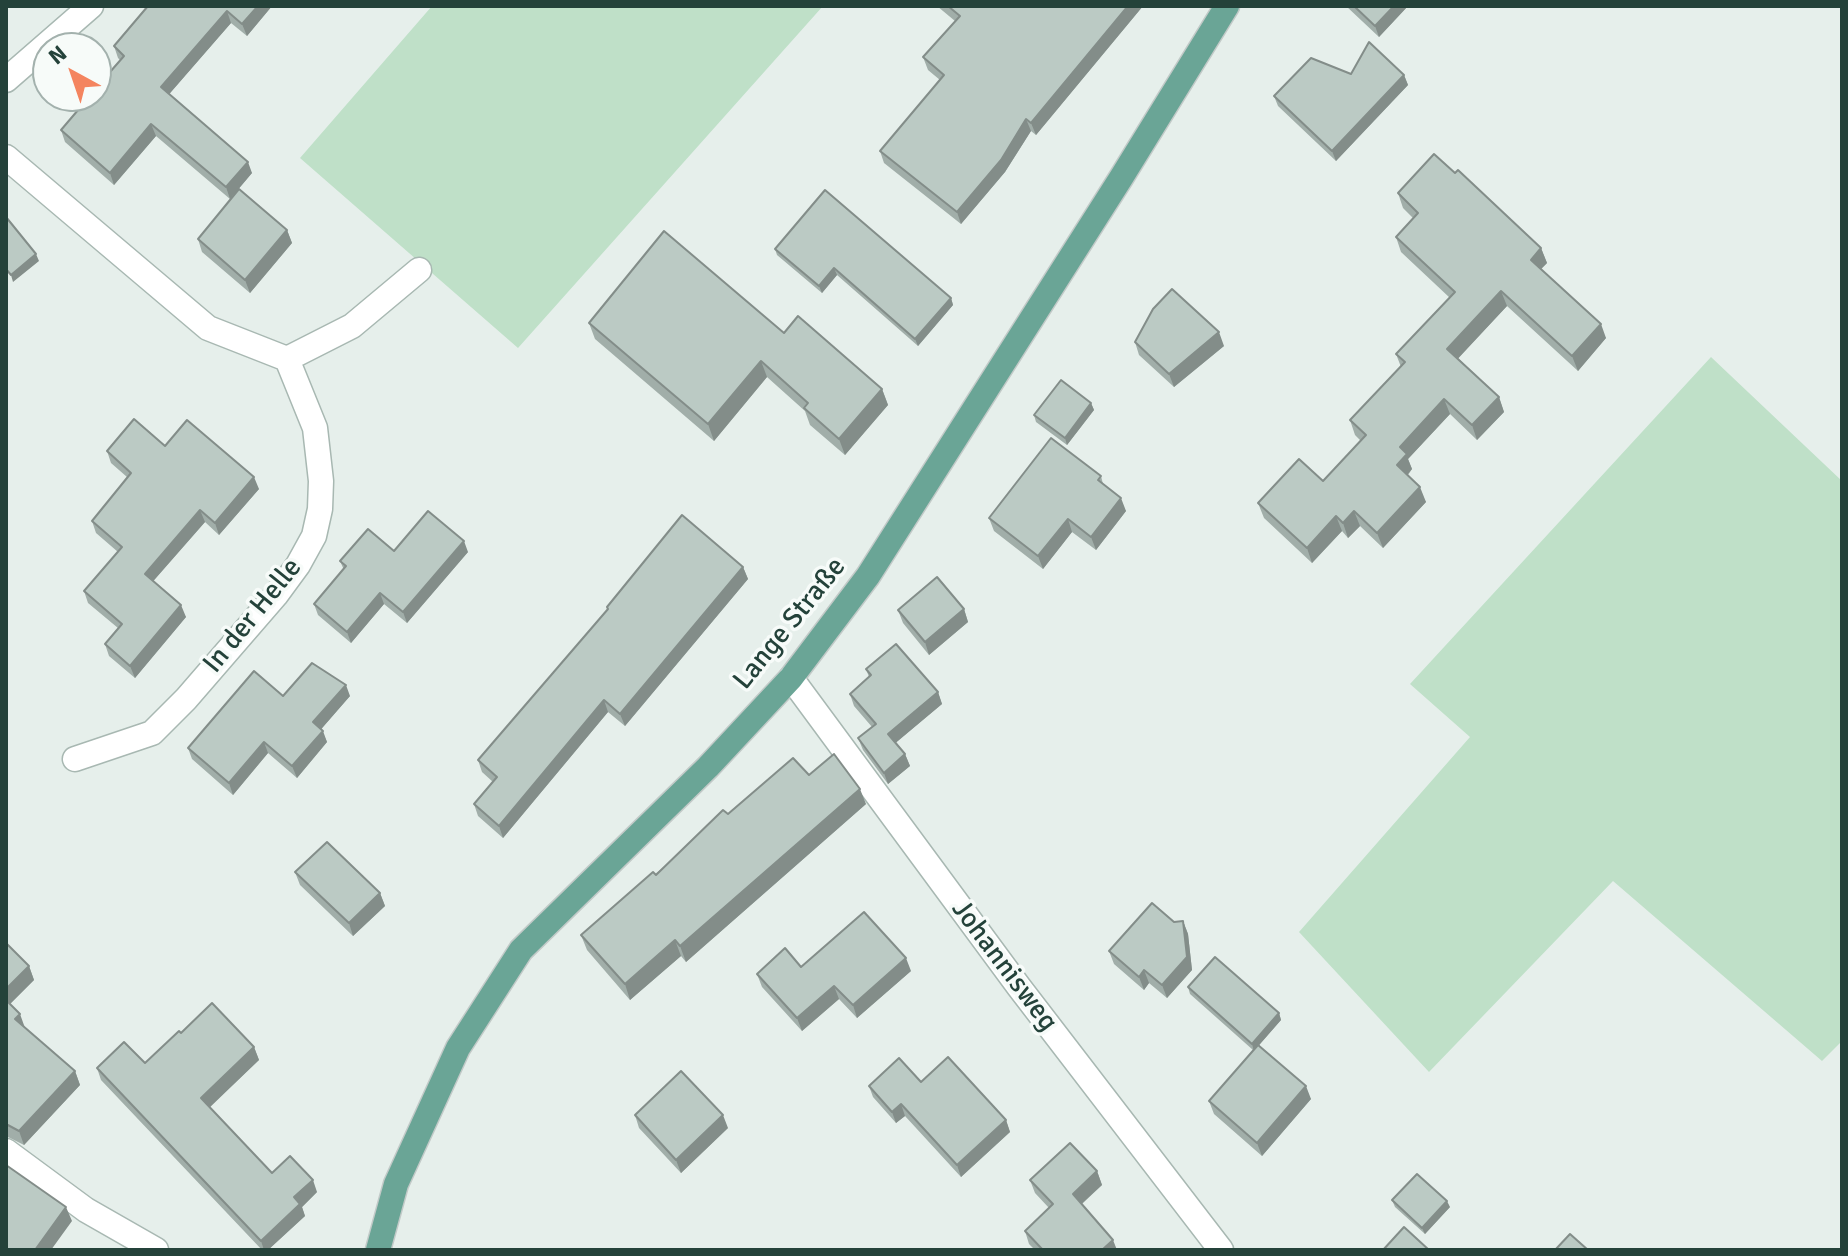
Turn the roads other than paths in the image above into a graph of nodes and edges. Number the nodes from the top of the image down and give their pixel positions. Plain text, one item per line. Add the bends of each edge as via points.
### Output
1 (91, 6) edge
2 (1227, 6) edge
3 (6, 80) edge
4 (6, 157) edge
5 (419, 270) dead end
6 (287, 359) junction
7 (791, 678) junction
8 (75, 759) dead end
9 (6, 1151) edge
10 (156, 1250) edge
11 (378, 1250) edge
12 (1221, 1250) edge

1 - 3 street
2 - 7 main road, Lange Straße via 868,576
4 - 6 street via 208,328
5 - 6 street via 352,326
6 - 8 street, In der Helle via 315,428 321,481 314,536 276,595 152,733
7 - 11 main road, Lange Straße via 521,950 458,1048 396,1184
7 - 12 street, Johannisweg
9 - 10 street via 86,1210

